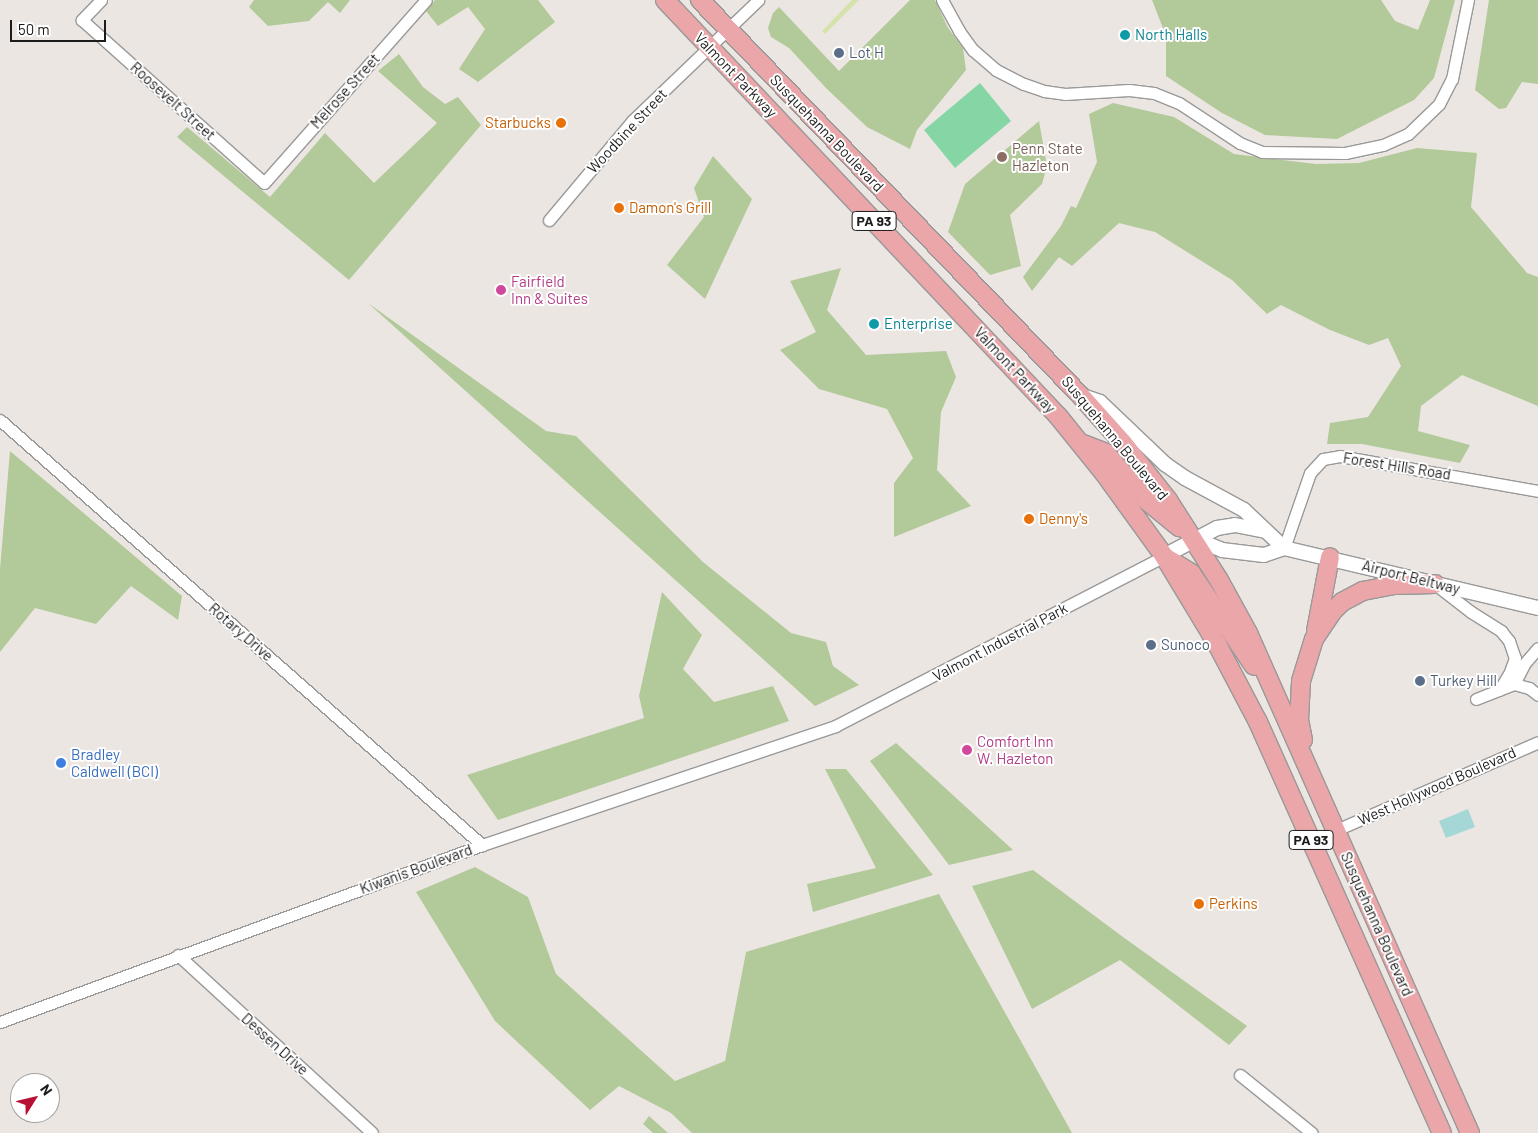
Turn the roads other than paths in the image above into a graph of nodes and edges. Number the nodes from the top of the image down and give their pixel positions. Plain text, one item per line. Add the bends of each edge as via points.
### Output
1 (101, 0) edge
2 (426, 0) edge
3 (665, 0) edge
4 (700, 0) edge
5 (758, 0) edge
6 (942, 0) edge
7 (1468, 0) edge
8 (728, 29) junction
9 (710, 47) junction
10 (264, 183) joint
11 (549, 220) dead end
12 (1080, 395) junction
13 (0, 420) edge
14 (1082, 444) junction
15 (1538, 490) edge
16 (1268, 532) junction
17 (1195, 540) junction
18 (1284, 548) junction
19 (1164, 556) junction
20 (1330, 557) junction
21 (1435, 584) junction
22 (1538, 608) edge
23 (1314, 639) junction
24 (1538, 648) edge
25 (1514, 684) junction
26 (1499, 690) junction
27 (1538, 695) edge
28 (1476, 699) dead end
29 (1280, 704) junction
30 (835, 726) joint
31 (1538, 742) edge
32 (1307, 766) junction
33 (1336, 830) junction
34 (482, 845) junction
35 (178, 955) junction
36 (0, 1022) edge
37 (1240, 1075) dead end
38 (372, 1133) edge
39 (1312, 1133) edge
40 (1442, 1133) edge
41 (1470, 1133) edge

1 - 10 street, Roosevelt Street via 82,20
2 - 10 street, Melrose Street
3 - 9 highway, Valmont Parkway / PA 93
4 - 8 highway, Susquehanna Boulevard / PA 93
5 - 8 street, Woodbine Street
6 - 7 street via 973,50 996,70 1024,84 1065,94 1129,90 1154,93 1179,102 1251,149 1272,153 1365,150 1408,134 1429,116 1447,93
8 - 9 street, Woodbine Street
8 - 12 highway, Susquehanna Boulevard / PA 93
9 - 11 street, Woodbine Street via 632,121
9 - 14 highway, Valmont Parkway / PA 93
12 - 16 street via 1100,402 1165,464 1244,510
12 - 17 highway, Susquehanna Boulevard / PA 93 via 1146,471
13 - 34 street, Rotary Drive
14 - 17 highway via 1106,453 1146,500
14 - 19 highway, Valmont Parkway / PA 93
15 - 18 street, Forest Hills Road via 1340,456 1324,459 1310,473
16 - 17 street via 1235,525 1216,528
16 - 18 street
17 - 18 street, Airport Beltway via 1222,550 1264,555
17 - 19 street
17 - 29 highway, Susquehanna Boulevard / PA 93 via 1234,606
18 - 20 street, Airport Beltway
19 - 29 highway via 1191,573
19 - 30 street, Valmont Industrial Park
19 - 40 highway, Susquehanna Boulevard / PA 93 via 1217,644 1258,722
20 - 21 street, Airport Beltway
20 - 23 highway
21 - 22 street, Airport Beltway
21 - 23 highway via 1394,585 1363,591 1342,602
21 - 26 street via 1501,631 1509,641 1515,658
23 - 32 highway via 1301,681 1299,720
24 - 25 street via 1524,664
25 - 26 street
25 - 27 street via 1529,688
26 - 28 street
29 - 32 highway, Susquehanna Boulevard / PA 93
30 - 34 street, Kiwanis Boulevard
31 - 33 street, West Hollywood Boulevard
32 - 33 highway, Susquehanna Boulevard / PA 93
33 - 41 highway, Susquehanna Boulevard / PA 93
34 - 35 street, Kiwanis Boulevard
35 - 36 street, Kiwanis Boulevard
35 - 38 street, Dessen Drive
37 - 39 street

